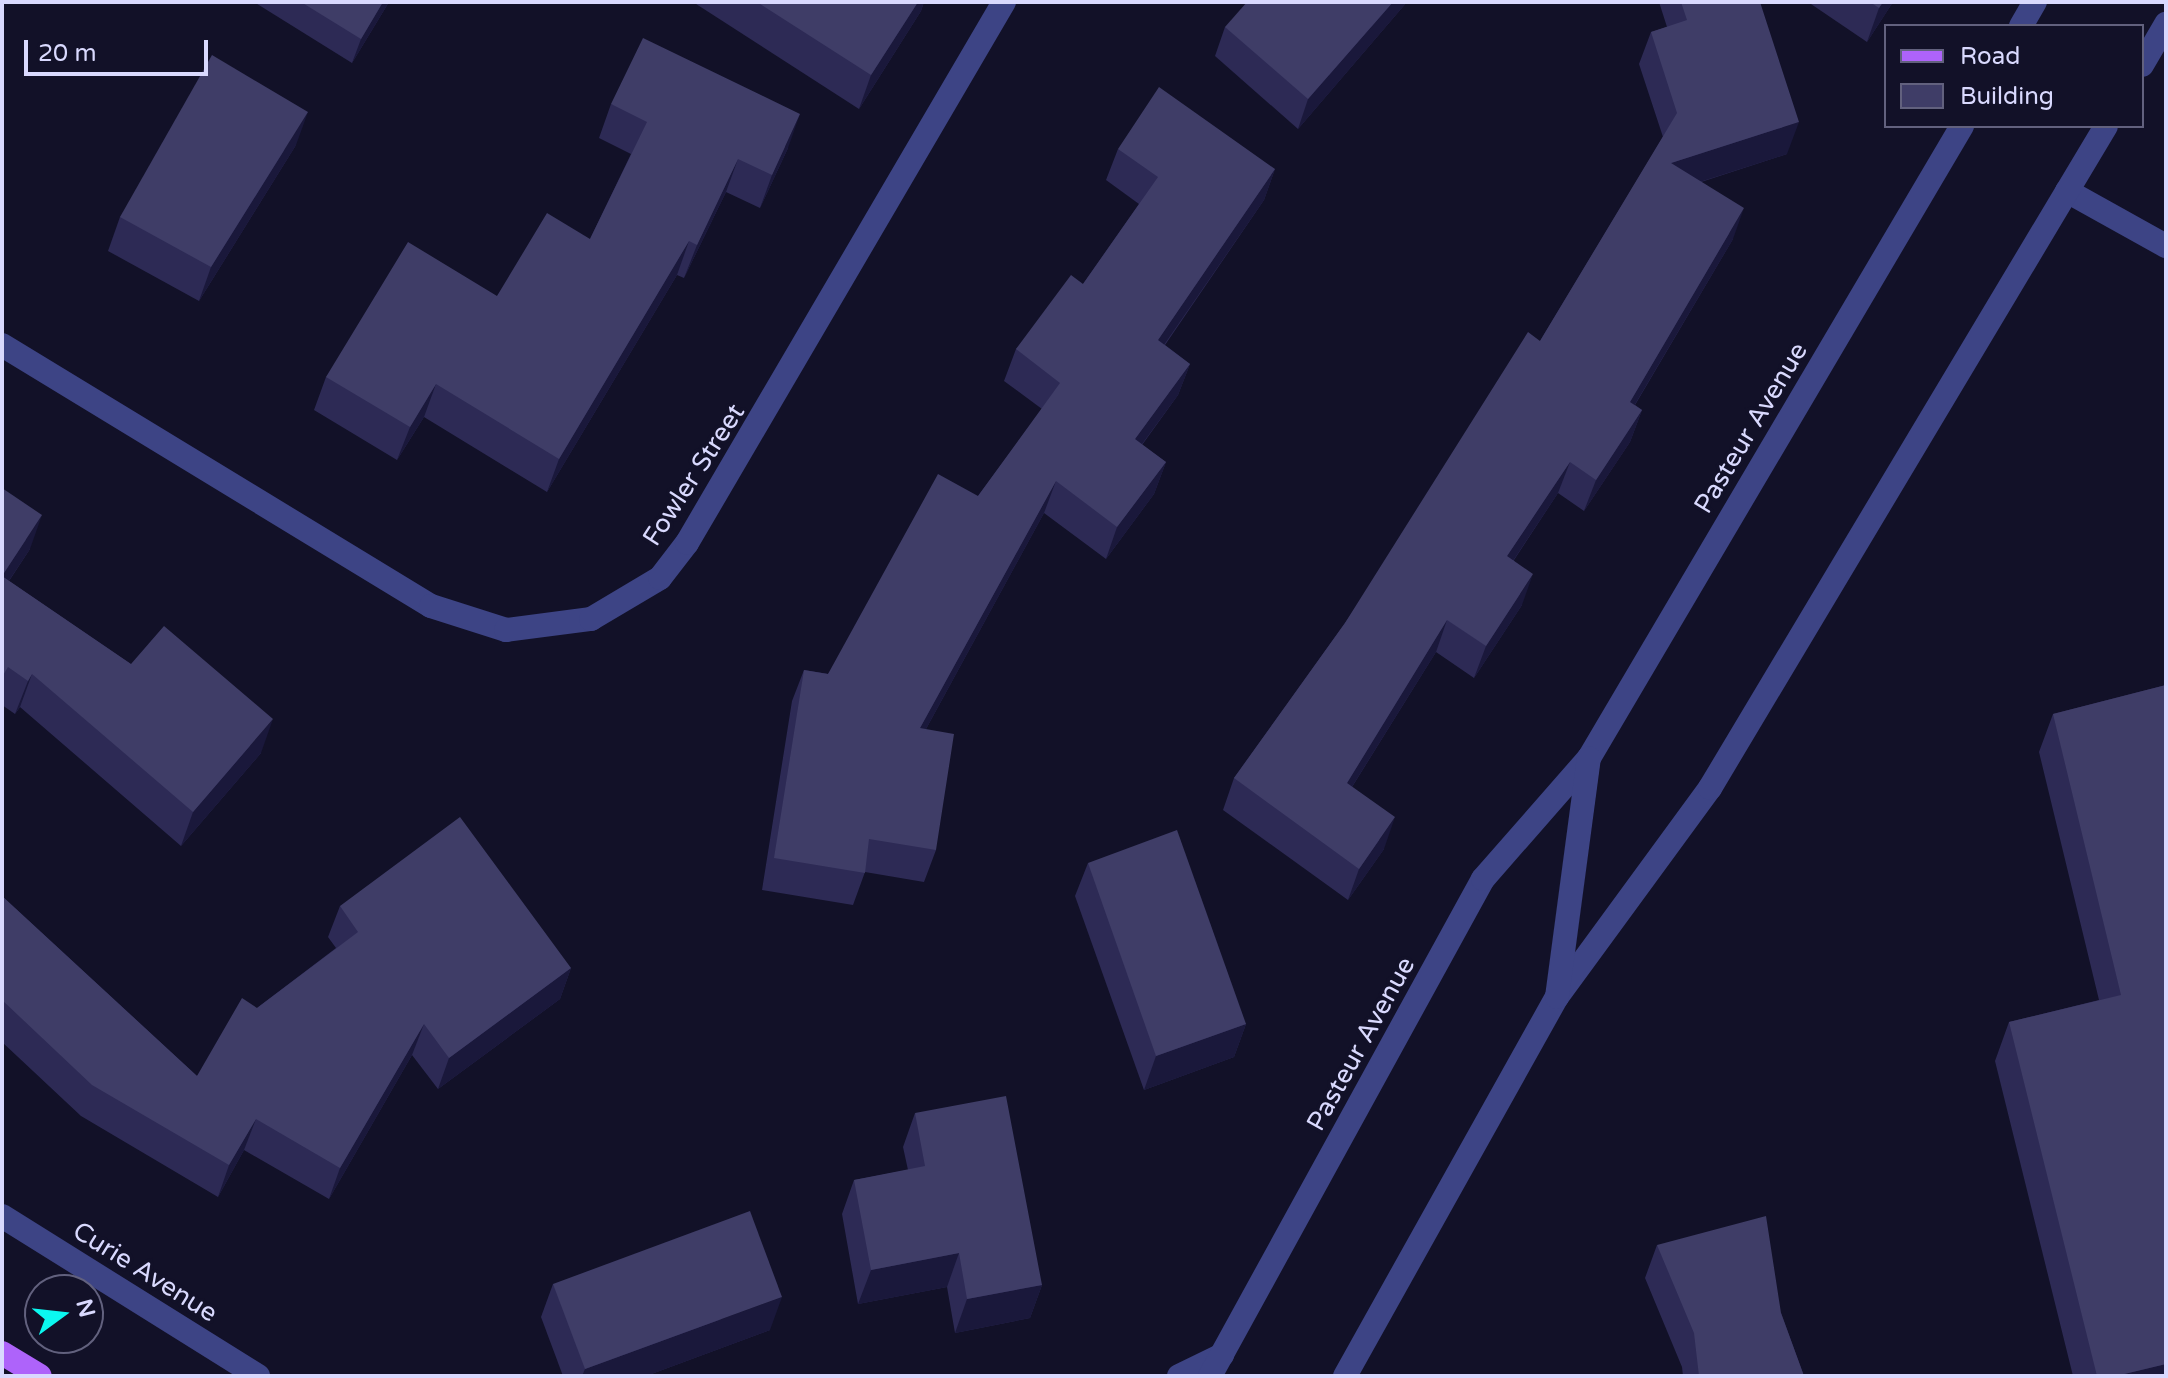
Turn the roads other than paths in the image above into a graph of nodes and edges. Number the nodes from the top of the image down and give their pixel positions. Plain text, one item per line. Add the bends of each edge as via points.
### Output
1 (1004, 2) edge
2 (2035, 2) edge
3 (2022, 24) edge
4 (2166, 24) edge
5 (2144, 62) edge
6 (1961, 128) edge
7 (2105, 128) edge
8 (2067, 191) junction
9 (2166, 246) edge
10 (2, 345) edge
11 (1589, 758) junction
12 (1557, 997) junction
13 (2, 1216) edge
14 (2, 1353) edge
15 (1216, 1366) edge
16 (40, 1376) edge
17 (258, 1376) edge
18 (1179, 1376) edge
19 (1345, 1376) edge

1 - 10 street, Fowler Street via 687,543 660,578 591,619 506,630 431,606
2 - 3 street
4 - 5 street
6 - 11 street, Pasteur Avenue
7 - 8 street
8 - 9 street
8 - 12 street via 1710,788
11 - 12 street, Pasteur Avenue
11 - 15 street, Pasteur Avenue via 1483,879
12 - 19 street, Pasteur Avenue
13 - 17 street, Curie Avenue
14 - 16 main road
15 - 18 street

